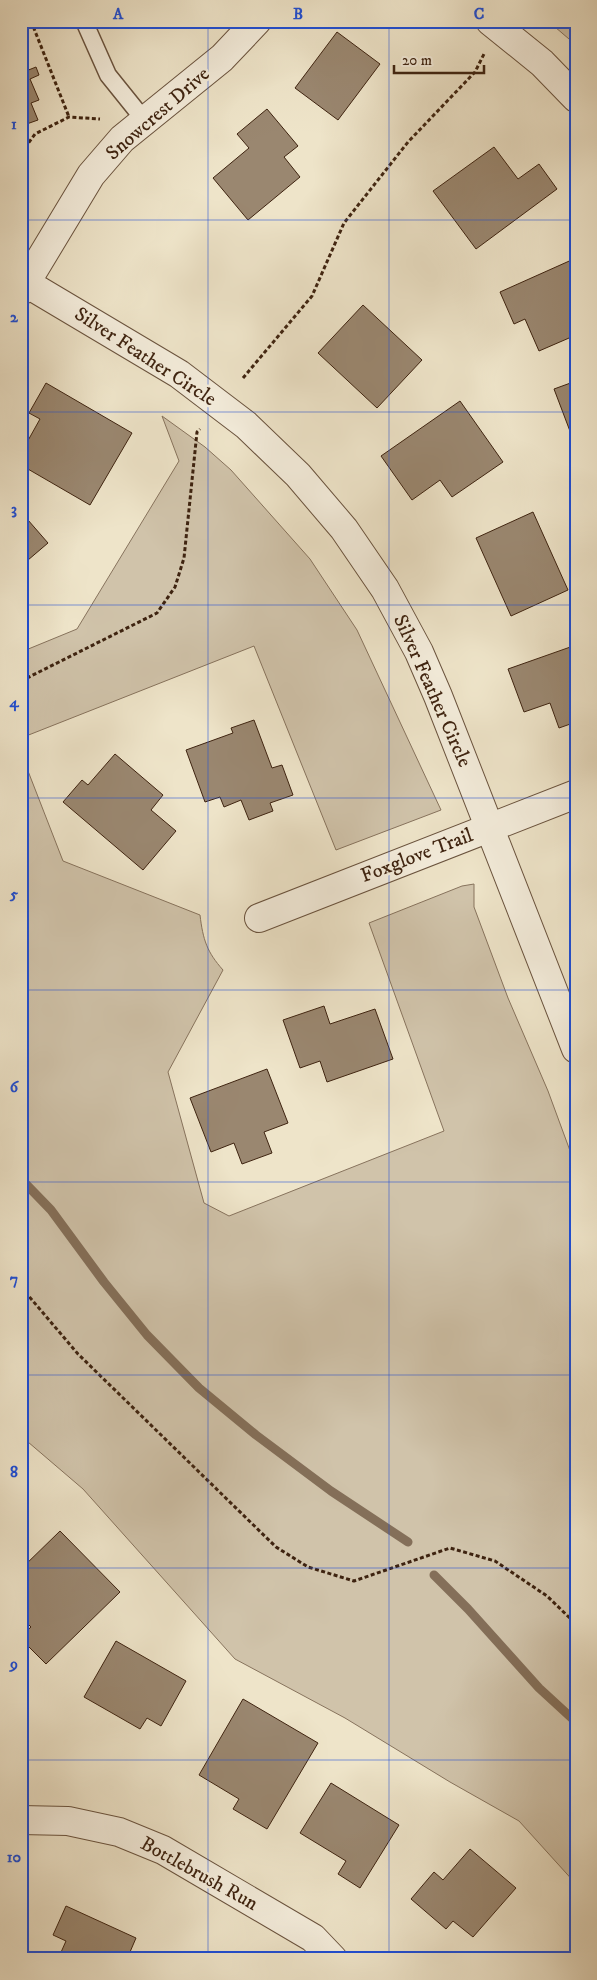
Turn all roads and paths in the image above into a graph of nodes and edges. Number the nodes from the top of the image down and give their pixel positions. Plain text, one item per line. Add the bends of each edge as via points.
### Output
1 (31, 21) edge
2 (84, 21) edge
3 (257, 21) edge
4 (494, 24) edge
5 (576, 98) edge
6 (69, 117) junction
7 (108, 119) dead end
8 (145, 121) junction
9 (21, 153) edge
10 (23, 284) edge
11 (243, 378) dead end
12 (200, 429) dead end
13 (21, 681) edge
14 (576, 794) edge
15 (489, 828) junction
16 (259, 918) dead end
17 (576, 1049) edge
18 (21, 1287) edge
19 (576, 1624) edge
20 (21, 1820) edge
21 (333, 1959) edge

1 - 6 path
2 - 8 lane via 108,75
3 - 8 street, Snowcrest Drive via 222,58
4 - 5 street via 542,63
4 - 11 path via 475,72 408,142 344,223 312,296
6 - 7 path
6 - 9 path via 35,134
8 - 10 street, Snowcrest Drive via 122,139 91,175
10 - 15 street, Silver Feather Circle via 179,374 246,425 298,474 344,529 385,589 419,652
12 - 13 path via 196,432 184,558 175,587 157,614
14 - 15 street, Foxglove Trail
15 - 16 street, Foxglove Trail
15 - 17 street, Silver Feather Circle
18 - 19 path via 78,1354 276,1547 308,1567 354,1581 450,1548 495,1562 547,1596
20 - 21 street, Bottlebrush Run via 68,1821 119,1832 163,1850 313,1938

